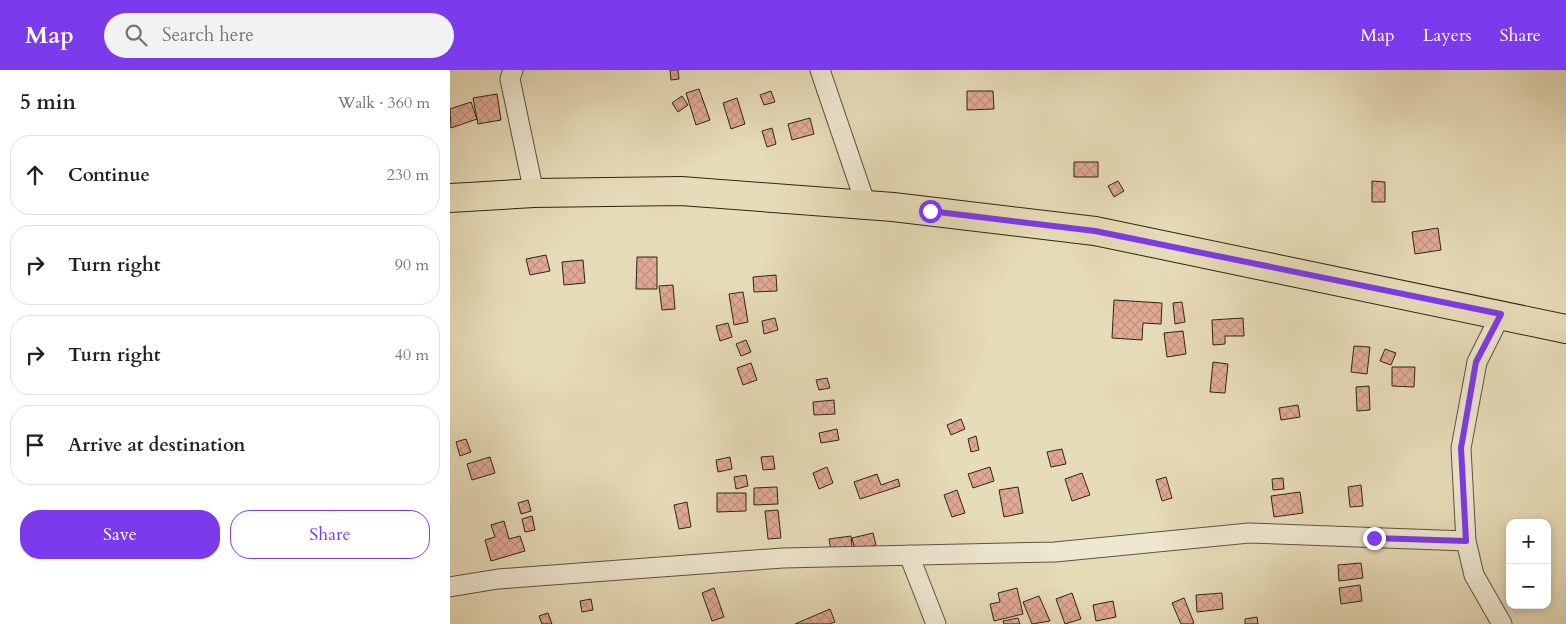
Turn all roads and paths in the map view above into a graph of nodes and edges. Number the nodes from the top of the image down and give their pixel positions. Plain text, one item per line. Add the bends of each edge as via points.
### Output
1 (513, 70) edge
2 (820, 70) edge
3 (534, 193) junction
4 (450, 198) edge
5 (866, 205) junction
6 (1501, 314) junction
7 (1566, 329) edge
8 (1466, 541) junction
9 (910, 554) junction
10 (450, 587) edge
11 (936, 624) edge
12 (1502, 624) edge

1 - 3 street via 510,79
2 - 5 street
3 - 4 main road
3 - 5 main road via 681,191
5 - 6 main road via 1095,231
6 - 7 main road
6 - 8 street via 1476,362 1461,448
8 - 9 street via 1249,533 1055,552
8 - 12 street via 1474,575
9 - 10 street via 773,559 498,579
9 - 11 street

